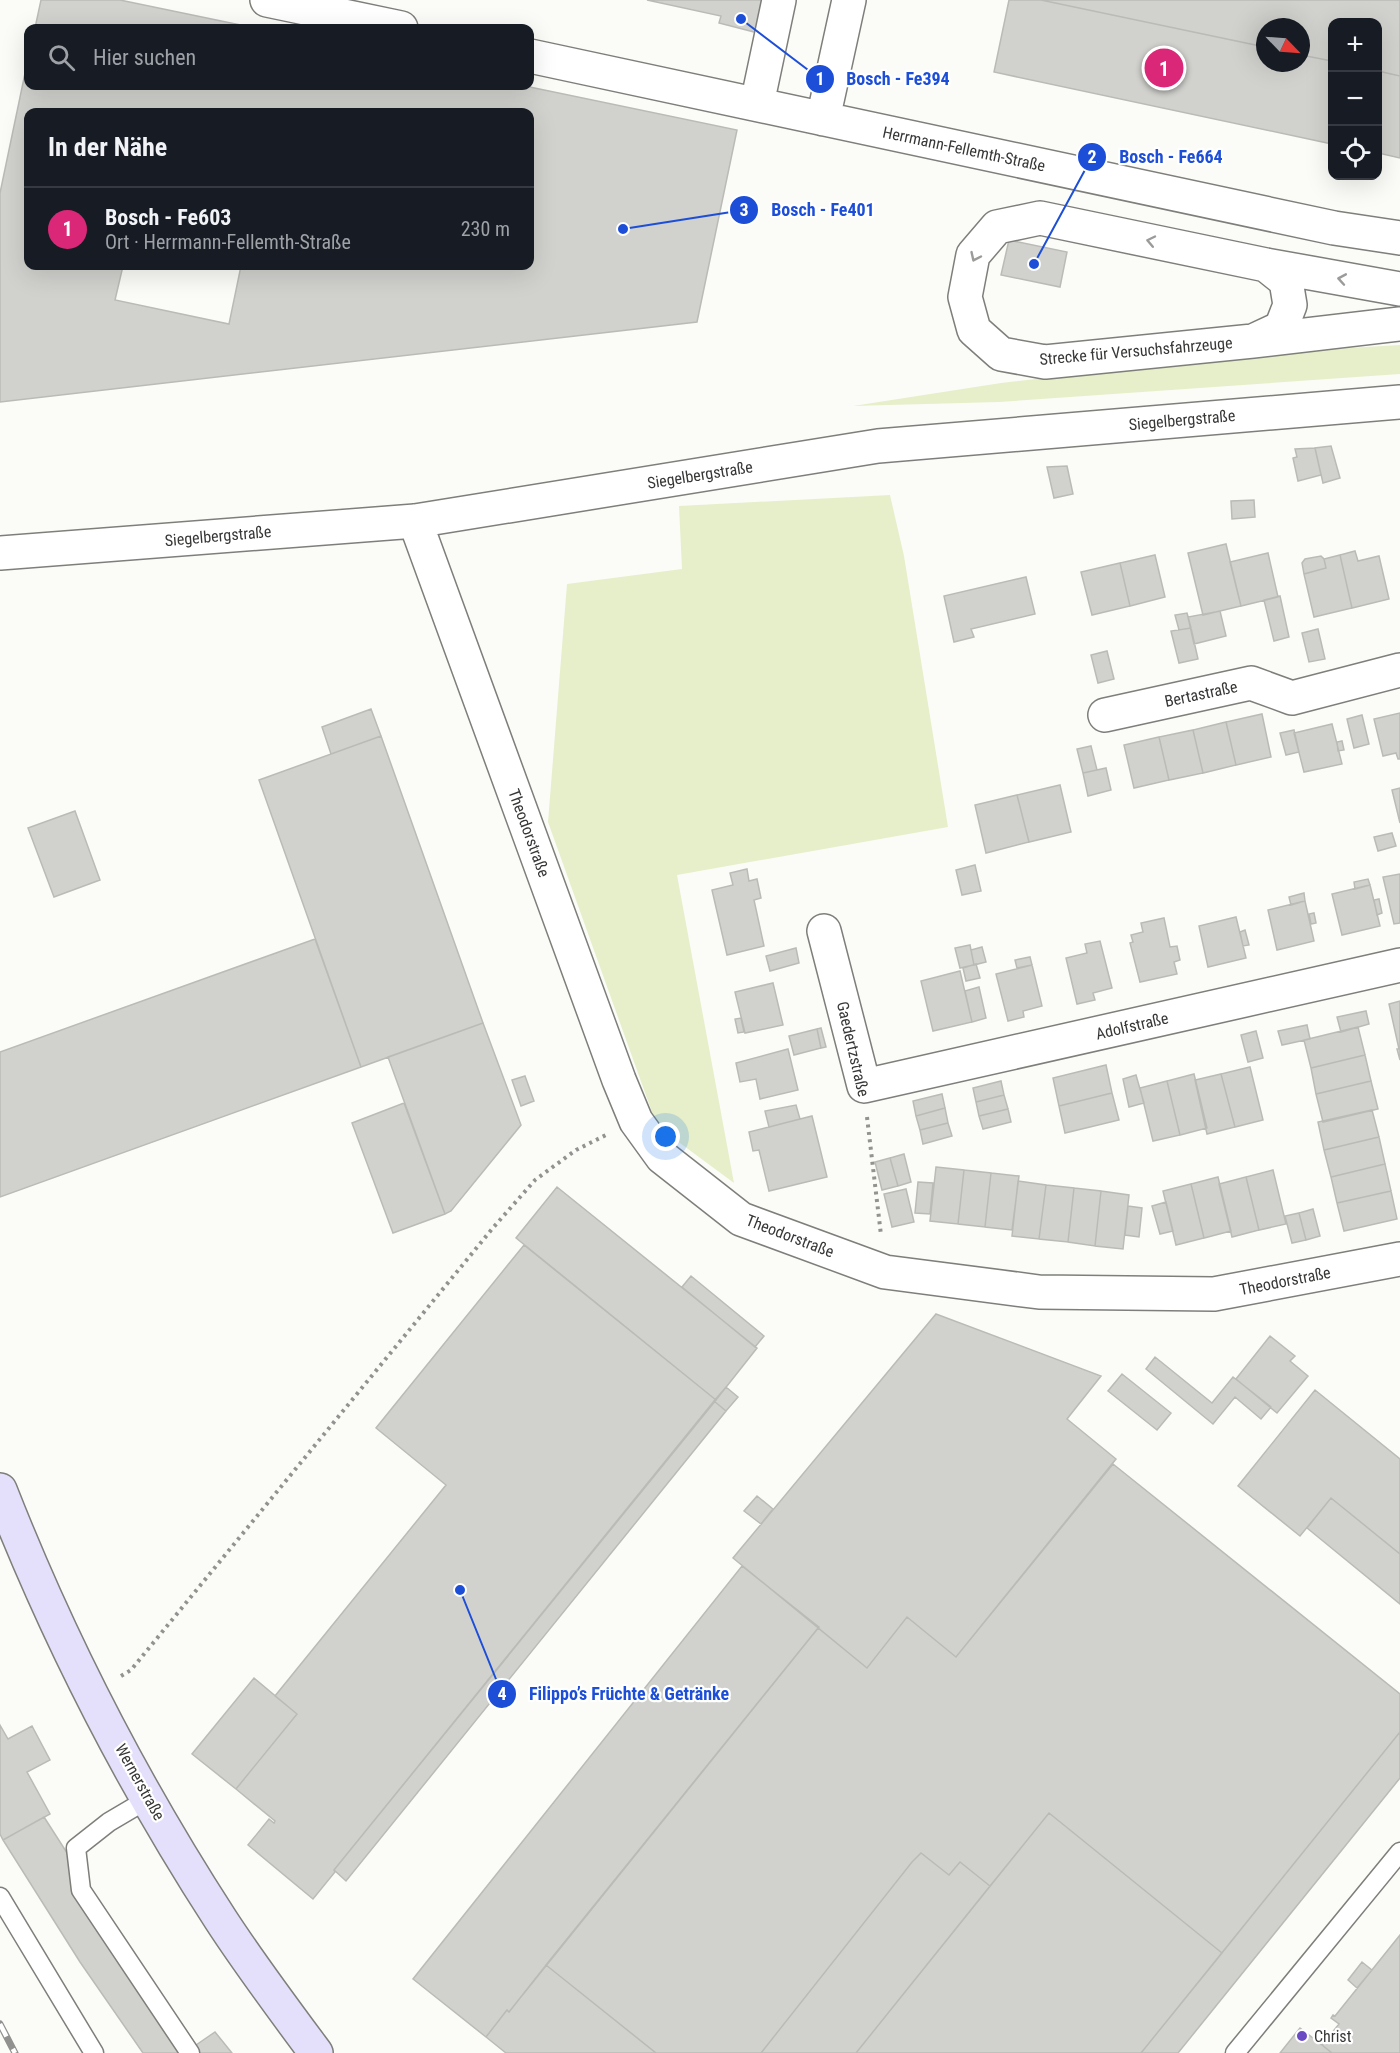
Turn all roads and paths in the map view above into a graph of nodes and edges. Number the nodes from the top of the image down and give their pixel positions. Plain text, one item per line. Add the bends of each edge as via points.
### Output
1 (267, 0) edge
2 (779, 0) edge
3 (849, 0) edge
4 (381, 24) edge
5 (534, 57) edge
6 (757, 104) junction
7 (823, 118) junction
8 (1400, 238) edge
9 (1266, 265) junction
10 (1400, 289) edge
11 (1400, 324) edge
12 (1253, 341) junction
13 (1400, 402) edge
14 (415, 521) junction
15 (0, 553) edge
16 (1400, 670) edge
17 (1105, 715) dead end
18 (824, 931) dead end
19 (1400, 965) edge
20 (864, 1086) junction
21 (636, 1121) junction
22 (877, 1205) dead end
23 (1400, 1260) edge
24 (0, 1490) edge
25 (91, 1693) junction
26 (148, 1798) junction
27 (1400, 1852) edge
28 (0, 1897) edge
29 (94, 2053) edge
30 (190, 2053) edge
31 (316, 2053) edge
32 (1236, 2053) edge

1 - 4 street
2 - 6 street
3 - 7 street
5 - 6 street, Herrmann-Fellemth-Straße
6 - 7 street, Herrmann-Fellemth-Straße
7 - 8 street, Herrmann-Fellemth-Straße via 1334,228
10 -> 9 street, Strecke für Versuchsfahrzeuge
9 - 12 street via 1286,281 1290,305 1281,327
9 -> 12 street, Strecke für Versuchsfahrzeuge via 1040,218 997,227 973,255 965,297 974,330 1001,354 1044,362
11 - 12 street, Strecke für Versuchsfahrzeuge
13 - 14 street, Siegelbergstraße via 878,446
14 - 15 street, Siegelbergstraße
14 - 21 street, Theodorstraße
16 - 17 street, Bertastraße via 1292,698 1251,683
18 - 20 street, Gaedertzstraße
19 - 20 street, Adolfstraße
20 - 22 path, Gaedertzstraße
21 - 23 street, Theodorstraße via 662,1157 741,1219 885,1272 1039,1292 1214,1294
21 - 25 path via 576,1150 535,1179 131,1670
24 - 25 main road, Wernerstraße
25 - 26 main road, Wernerstraße
26 - 30 lane via 76,1848 81,1890
26 - 31 main road, Wernerstraße via 221,1920
27 - 32 lane
28 - 29 lane

